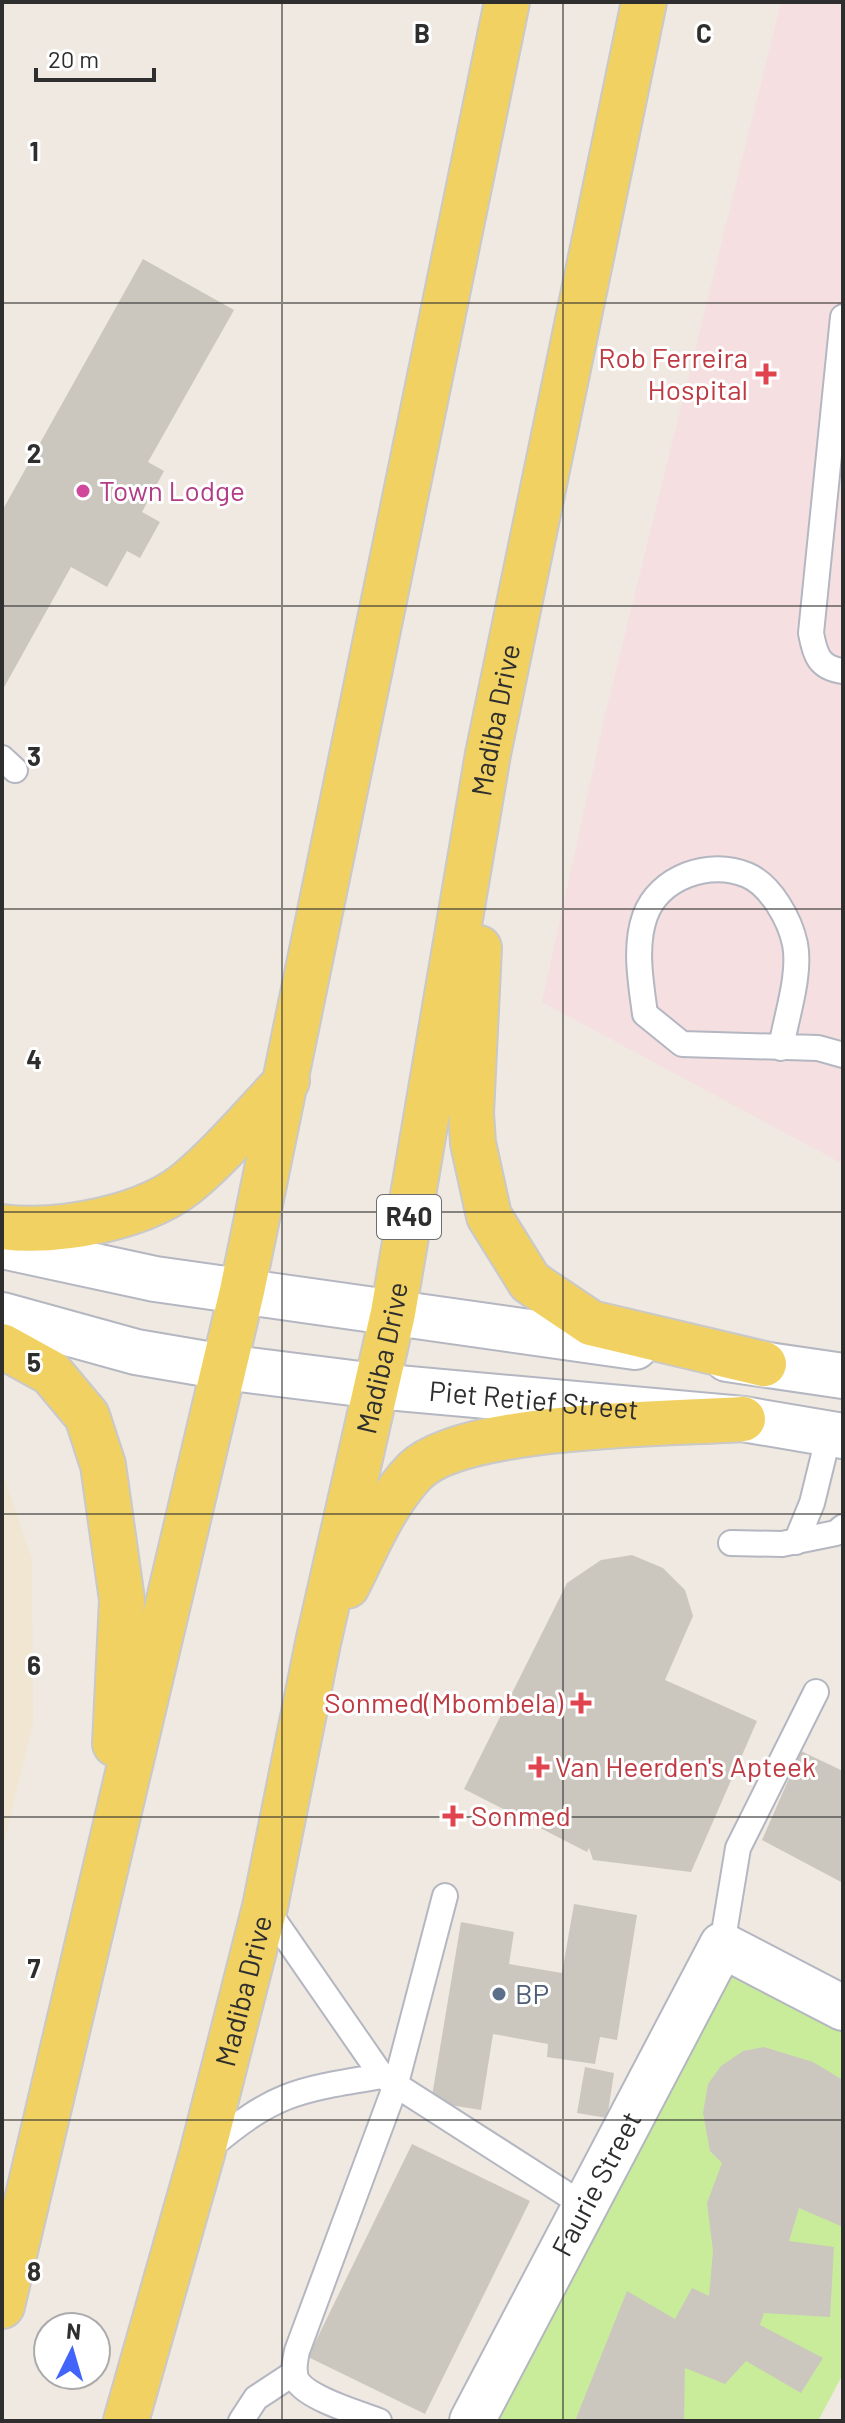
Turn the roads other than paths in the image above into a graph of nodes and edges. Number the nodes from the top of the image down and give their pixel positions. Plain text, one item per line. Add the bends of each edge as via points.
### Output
1 (507, 2) edge
2 (644, 2) edge
3 (843, 317) edge
4 (843, 671) edge
5 (488, 754) junction
6 (781, 1048) junction
7 (843, 1055) edge
8 (288, 1081) junction
9 (2, 1227) edge
10 (2, 1246) edge
11 (242, 1291) junction
12 (393, 1313) junction
13 (2, 1315) edge
14 (2, 1346) edge
15 (764, 1364) junction
16 (224, 1367) junction
17 (843, 1376) edge
18 (376, 1386) junction
19 (743, 1419) junction
20 (836, 1435) edge
21 (841, 1530) edge
22 (796, 1542) junction
23 (731, 1543) dead end
24 (318, 1643) junction
25 (816, 1692) dead end
26 (109, 1855) junction
27 (445, 1896) dead end
28 (265, 1907) junction
29 (722, 1945) junction
30 (843, 2008) edge
31 (388, 2082) junction
32 (202, 2154) junction
33 (585, 2206) junction
34 (2, 2306) edge
35 (294, 2373) junction
36 (126, 2421) edge
37 (241, 2421) edge
38 (379, 2421) edge
39 (472, 2421) edge

1 - 8 main road
2 - 5 main road, Madiba Drive / R40
3 - 4 lane via 811,633 816,658
5 - 12 main road, Madiba Drive / R40
5 - 15 main road via 471,1113 489,1216 530,1282 591,1323
6 - 6 lane via 682,1044 645,1014 639,966 645,916 667,883 707,868 747,875 771,892 795,945
6 - 7 lane via 818,1048
8 - 9 main road via 191,1181 130,1214 36,1231
8 - 11 main road
10 - 11 street via 155,1279
11 - 12 street
11 - 16 main road
12 - 15 street
12 - 18 main road, Madiba Drive / R40
13 - 16 street, Piet Retief Street via 136,1352
14 - 26 main road via 51,1373 87,1416 103,1465 122,1600
15 - 17 street
16 - 18 street, Piet Retief Street
16 - 26 main road
18 - 19 street, Piet Retief Street
18 - 24 main road, Madiba Drive / R40
19 - 20 street, Piet Retief Street
19 - 24 main road via 524,1435 450,1451 417,1469 391,1500
20 - 22 lane
21 - 22 lane
22 - 23 lane
24 - 28 main road, Madiba Drive / R40
25 - 29 lane via 738,1848
26 - 34 main road
27 - 31 lane
28 - 31 lane
28 - 32 main road, Madiba Drive / R40
29 - 30 street
29 - 33 street, Faurie Street
31 - 32 lane via 305,2089 270,2102
31 - 33 lane
31 - 35 lane
32 - 36 main road, Madiba Drive / R40
33 - 39 street, Faurie Street
35 - 37 lane via 256,2398
35 - 38 lane via 311,2393

